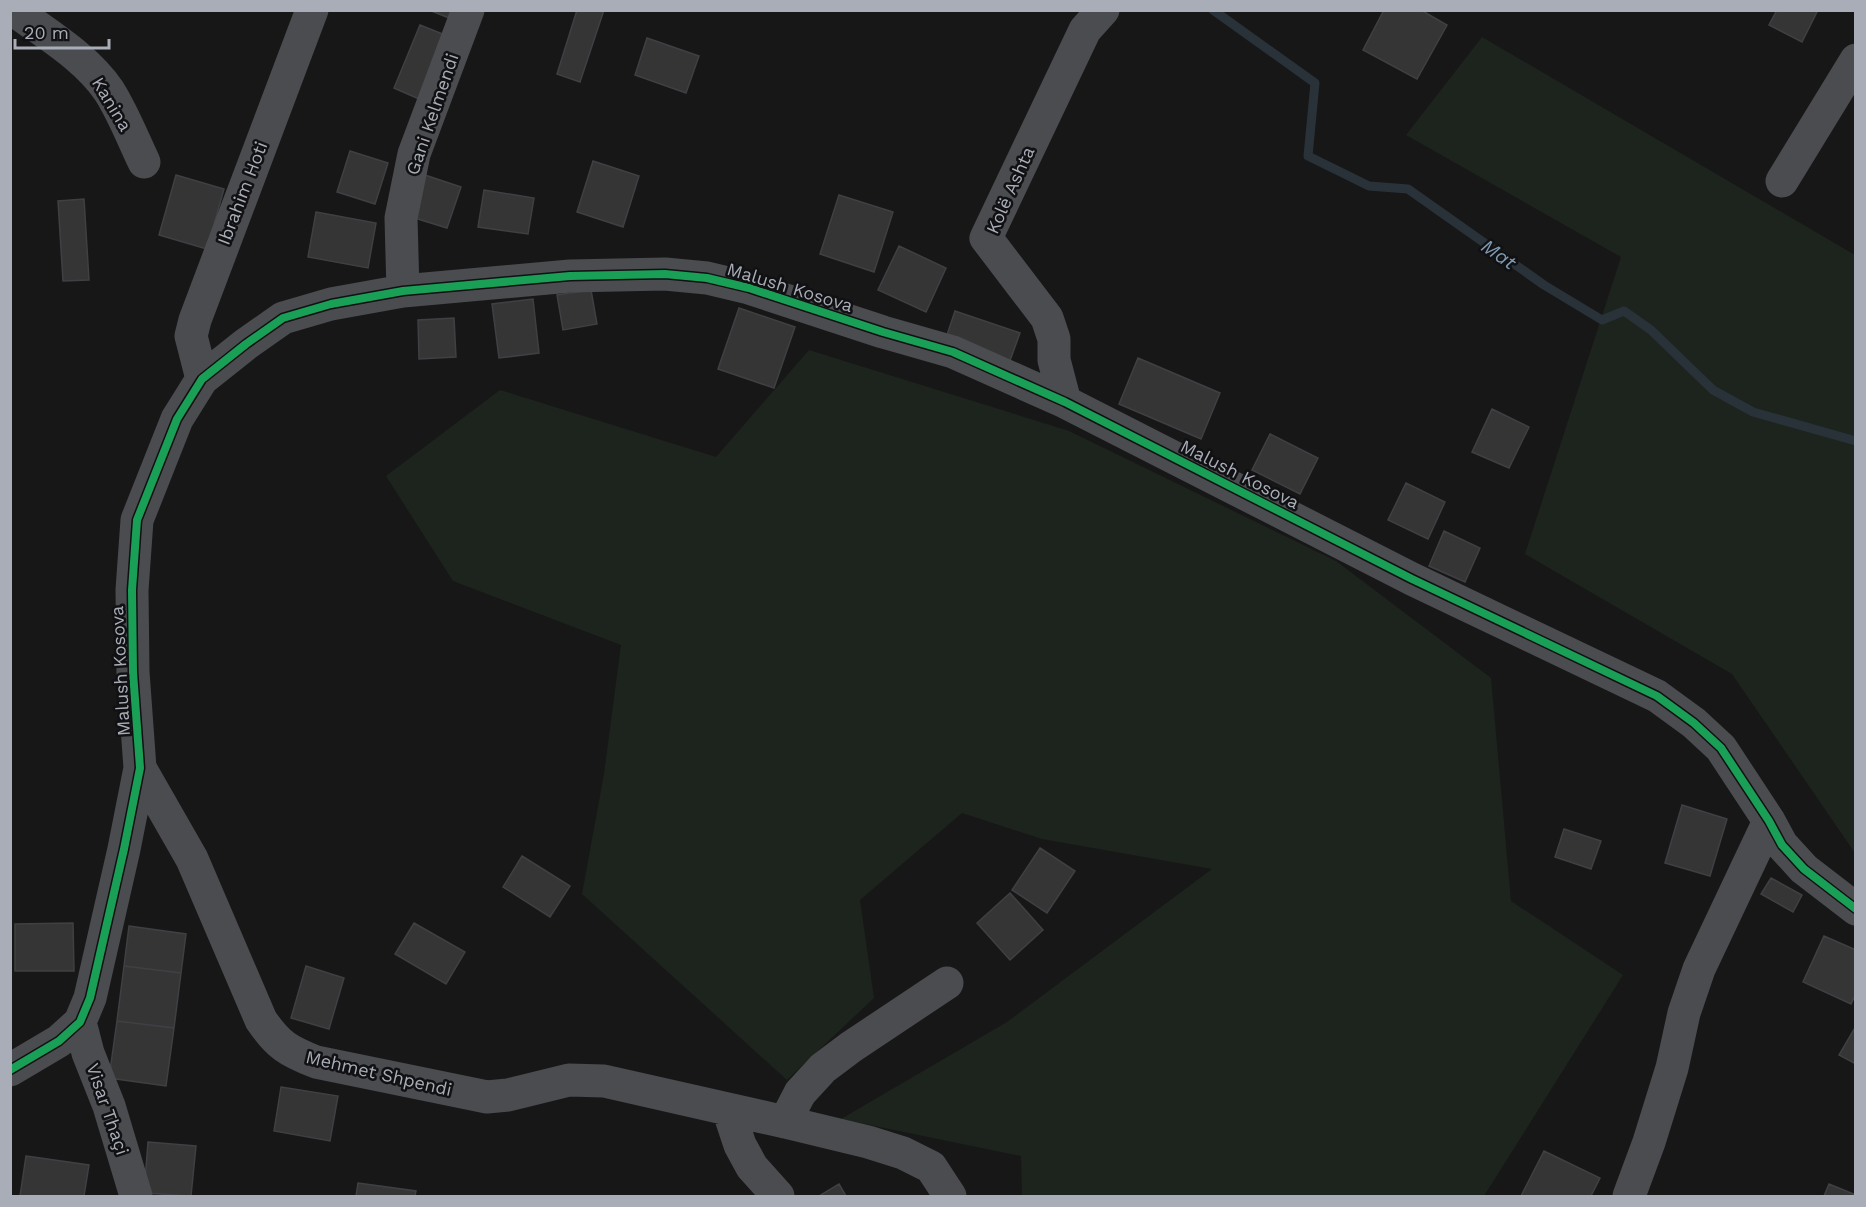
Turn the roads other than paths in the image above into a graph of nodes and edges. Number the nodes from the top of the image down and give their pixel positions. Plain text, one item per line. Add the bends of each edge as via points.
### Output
1 (14, 10) edge
2 (312, 10) edge
3 (468, 10) edge
4 (1103, 10) edge
5 (1856, 60) edge
6 (144, 162) dead end
7 (1782, 181) dead end
8 (403, 291) junction
9 (202, 378) junction
10 (1065, 402) junction
11 (140, 768) junction
12 (1769, 821) junction
13 (1856, 909) edge
14 (947, 983) dead end
15 (80, 1022) junction
16 (10, 1070) edge
17 (728, 1109) junction
18 (785, 1122) junction
19 (136, 1197) edge
20 (778, 1197) edge
21 (950, 1197) edge
22 (1629, 1197) edge

1 - 6 street, Kanina via 92,71 109,91
2 - 9 street, Ibrahim Hoti via 190,336
3 - 8 street, Gani Kelmendi via 414,154 401,218
4 - 10 street, Kolë Ashta via 1084,30 986,238 1047,318
5 - 7 street
8 - 9 street, Malush Kosova via 331,304 283,318
8 - 10 street, Malush Kosova via 610,274 707,278 953,352
9 - 11 street, Malush Kosova via 177,419 136,520 133,672
10 - 12 street, Malush Kosova via 1412,579 1657,696 1721,748
11 - 15 street, Malush Kosova via 90,998
11 - 17 street, Mehmet Shpendi via 192,860 261,1020 273,1038 292,1052 316,1062 487,1097 569,1080 604,1081
12 - 13 street, Malush Kosova via 1782,845 1804,869
12 - 22 street via 1699,969 1662,1100
14 - 18 street via 823,1068 800,1093
15 - 16 street, Malush Kosova via 59,1041
15 - 19 street, Visar Thaçi
17 - 18 street, Mehmet Shpendi
17 - 20 street via 752,1167
18 - 21 street, Mehmet Shpendi via 903,1153 931,1167

